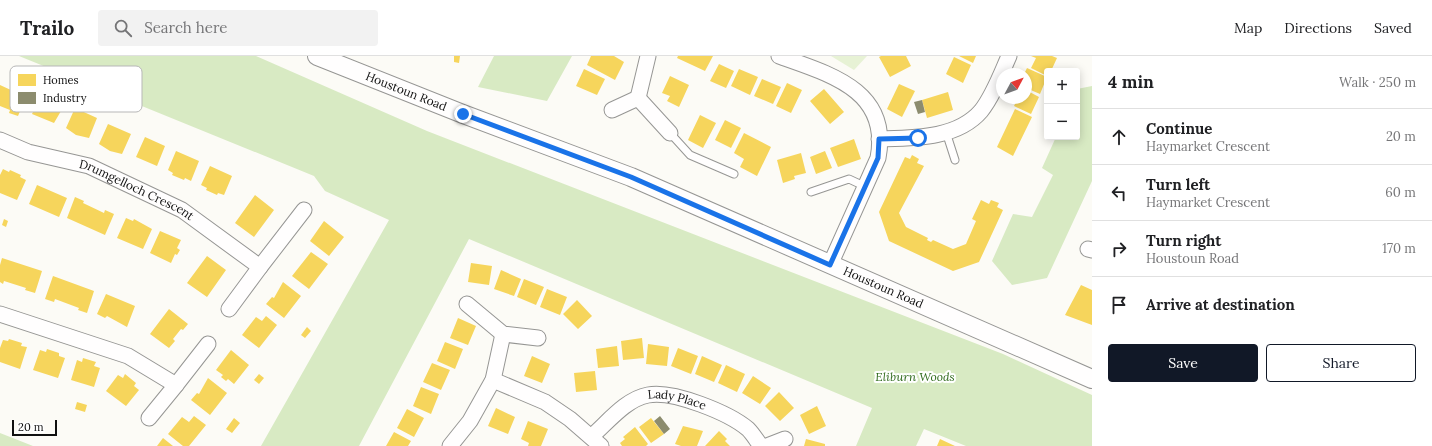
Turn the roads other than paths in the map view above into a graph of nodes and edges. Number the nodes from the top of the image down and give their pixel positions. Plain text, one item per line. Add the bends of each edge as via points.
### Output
1 (317, 56) edge
2 (648, 56) edge
3 (779, 56) edge
4 (1010, 56) edge
5 (817, 62) edge
6 (638, 98) junction
7 (612, 110) dead end
8 (946, 132) junction
9 (670, 133) joint
10 (879, 139) junction
11 (0, 140) edge
12 (955, 160) dead end
13 (734, 174) dead end
14 (864, 186) junction
15 (811, 192) dead end
16 (304, 210) dead end
17 (830, 265) junction
18 (260, 267) junction
19 (467, 304) dead end
20 (229, 309) dead end
21 (0, 314) edge
22 (503, 334) junction
23 (538, 338) dead end
24 (208, 344) dead end
25 (1092, 379) edge
26 (493, 380) junction
27 (176, 385) junction
28 (149, 418) dead end
29 (785, 439) dead end
30 (596, 441) edge
31 (450, 446) edge
32 (762, 446) edge
33 (767, 446) edge

1 - 17 street, Houstoun Road via 631,177
2 - 6 street
3 - 5 street
4 - 8 street via 981,110 966,125
5 - 10 street via 851,85 866,101 877,120
6 - 7 street
6 - 9 street
8 - 10 street via 918,138
8 - 12 lane
9 - 13 lane via 690,155
10 - 14 street via 878,158
11 - 18 street, Drumgelloch Crescent via 28,152 89,166 182,210
14 - 15 lane via 849,179
14 - 17 street
16 - 18 street
17 - 25 street, Houstoun Road
18 - 20 street
19 - 22 street
21 - 27 street via 128,356
22 - 23 street
22 - 26 street
24 - 27 street
26 - 30 street, Lady Place via 545,402
26 - 31 street via 470,421
27 - 28 street
29 - 33 street
30 - 32 street, Lady Place via 630,403 648,395 667,394 724,414 748,429

